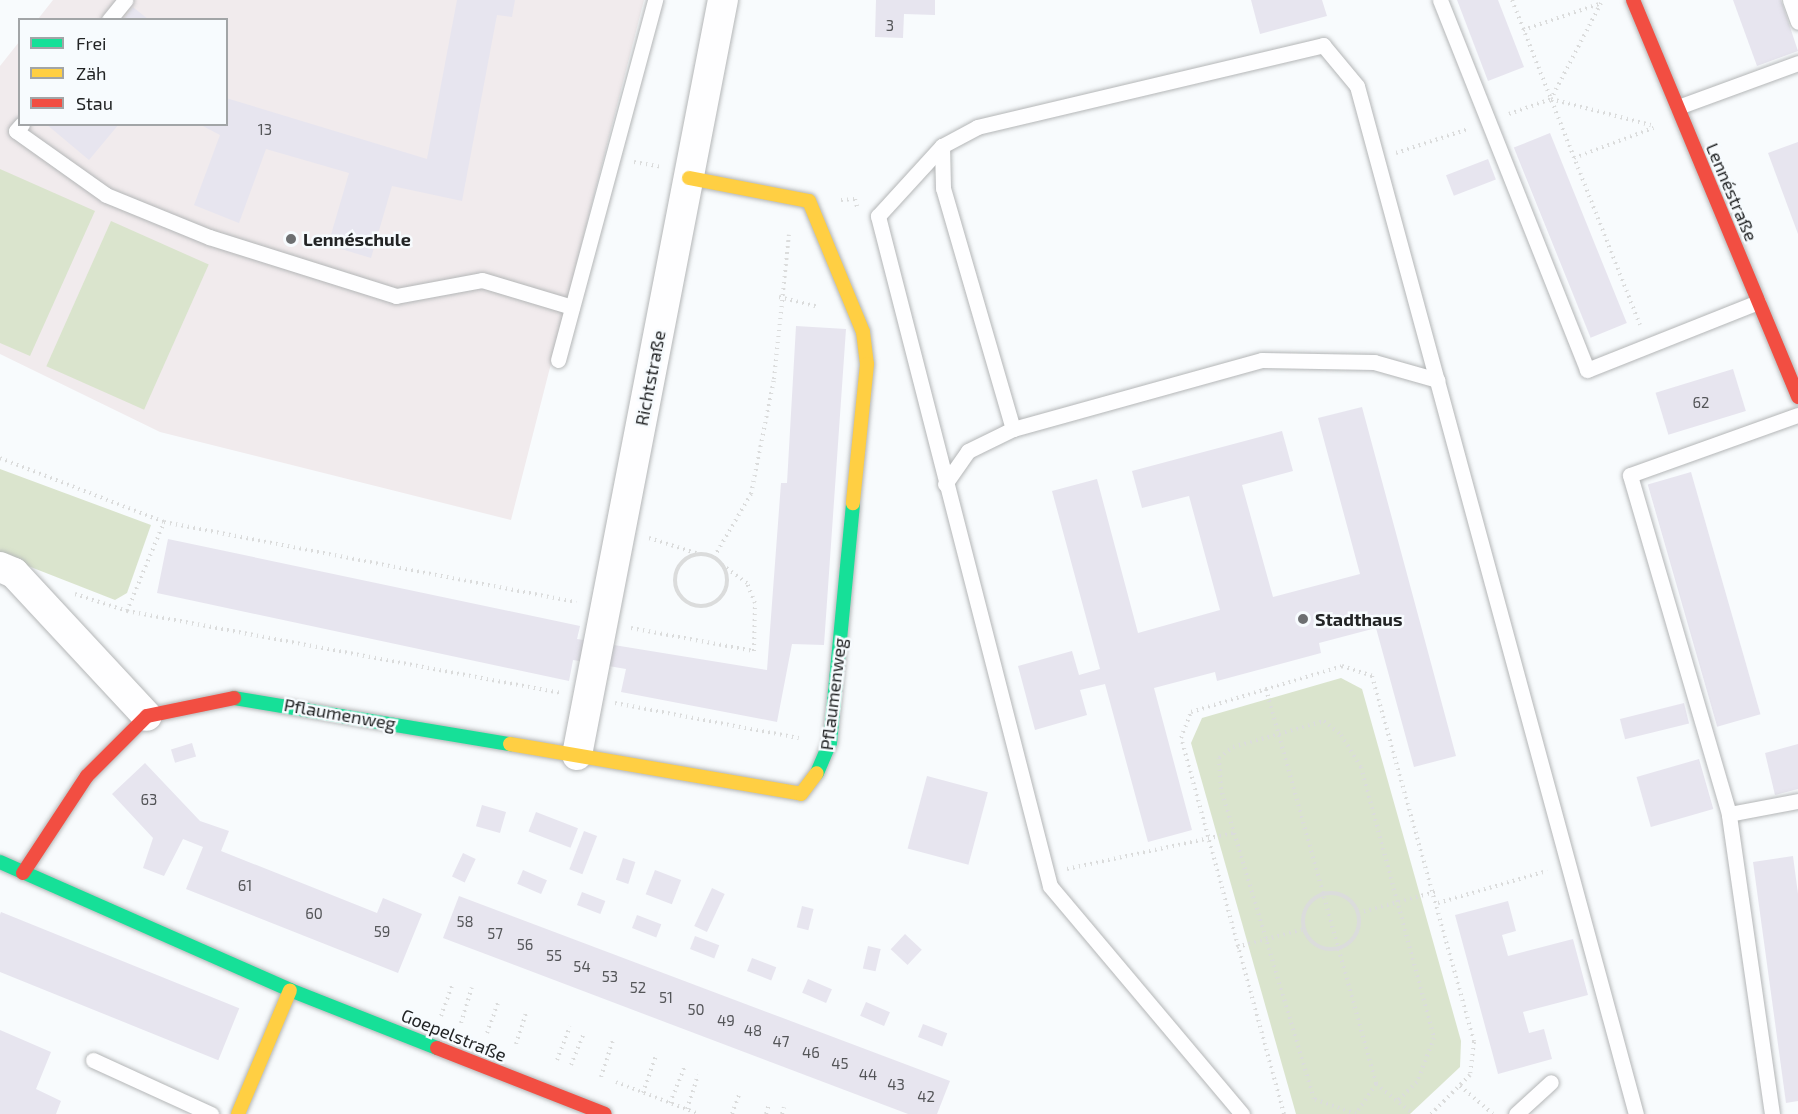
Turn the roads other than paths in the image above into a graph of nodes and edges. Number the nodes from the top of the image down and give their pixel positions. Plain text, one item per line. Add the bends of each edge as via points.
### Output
1 (125, 0) edge
2 (655, 0) edge
3 (723, 0) edge
4 (1440, 0) edge
5 (1633, 0) edge
6 (1790, 0) edge
7 (110, 18) edge
8 (1798, 22) edge
9 (1798, 63) edge
10 (1678, 107) junction
11 (20, 126) edge
12 (942, 146) junction
13 (689, 175) junction
14 (1758, 302) junction
15 (572, 307) junction
16 (558, 360) dead end
17 (1437, 380) junction
18 (1798, 397) edge
19 (1798, 415) edge
20 (1013, 429) junction
21 (945, 484) junction
22 (0, 567) edge
23 (147, 716) junction
24 (577, 755) junction
25 (1798, 801) edge
26 (1729, 814) junction
27 (0, 862) edge
28 (23, 873) junction
29 (290, 990) junction
30 (93, 1060) dead end
31 (1551, 1082) dead end
32 (211, 1114) edge
33 (238, 1114) edge
34 (604, 1114) edge
35 (1242, 1114) edge
36 (1516, 1114) edge
37 (1636, 1114) edge
38 (1772, 1114) edge

1 - 7 lane
2 - 15 lane
3 - 13 street, Richtstraße
4 - 14 lane via 1587,370
5 - 10 street, Lennéstraße
6 - 8 lane
9 - 10 lane
10 - 14 street, Lennéstraße
11 - 15 lane via 16,131 106,195 209,237 396,296 482,280
12 - 17 lane via 977,127 1323,45 1357,86
12 - 20 lane via 944,188
12 - 21 lane via 878,216
13 - 24 street, Richtstraße
13 - 24 street, Pflaumenweg via 809,201 864,332 867,364 830,743 823,765 801,794
14 - 18 street, Lennéstraße
15 - 16 lane
17 - 20 lane via 1374,362 1262,360
17 - 37 lane
19 - 26 lane via 1630,475
20 - 21 lane via 968,451
21 - 35 lane via 1050,886
22 - 23 street via 14,573
23 - 24 street, Pflaumenweg via 238,697
23 - 28 street via 87,776
25 - 26 lane
26 - 38 lane
27 - 28 street, Goepelstraße
28 - 29 street, Goepelstraße
29 - 33 street
29 - 34 street, Goepelstraße
30 - 32 lane
31 - 36 lane

